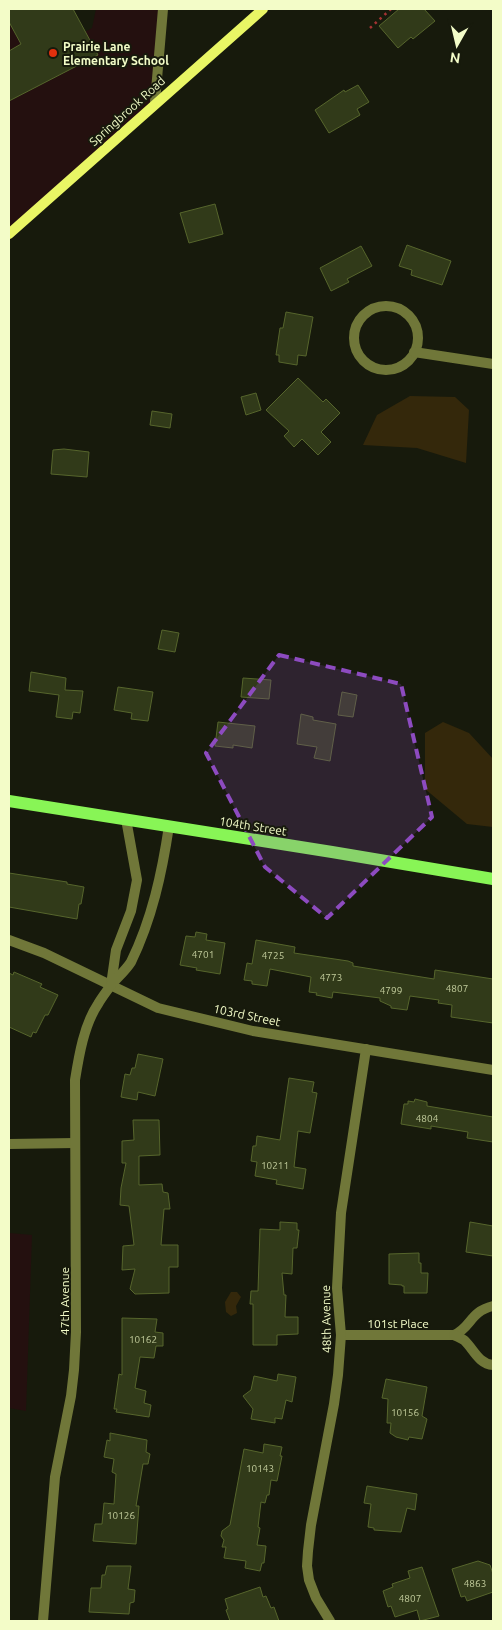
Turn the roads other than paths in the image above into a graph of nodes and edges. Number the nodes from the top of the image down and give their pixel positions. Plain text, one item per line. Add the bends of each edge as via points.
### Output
1 (163, 9) edge
2 (263, 9) edge
3 (155, 102) junction
4 (9, 234) edge
5 (414, 352) junction
6 (493, 364) edge
7 (9, 801) edge
8 (126, 819) junction
9 (169, 826) junction
10 (493, 879) edge
11 (9, 940) edge
12 (111, 986) junction
13 (366, 1050) junction
14 (493, 1070) edge
15 (75, 1143) junction
16 (9, 1144) edge
17 (493, 1306) edge
18 (341, 1335) junction
19 (454, 1335) junction
20 (493, 1365) edge
21 (327, 1618) edge
22 (43, 1621) edge

1 - 3 street
2 - 3 street, Springbrook Road
3 - 4 street, Springbrook Road
5 - 5 street via 399,367 377,369 368,364 355,347 356,325 369,310 379,306 399,309 414,322 417,332
5 - 6 street
7 - 8 main road, 104th Street
8 - 9 main road, 104th Street
8 - 12 street via 137,880 131,911 116,950
9 - 10 main road, 104th Street
9 - 12 street, 47th Avenue via 163,863 143,933 129,964
11 - 12 street, 103rd Street via 44,953
12 - 13 street, 103rd Street via 158,1008 253,1031
12 - 15 street, 47th Avenue via 96,1006 78,1060
13 - 14 street, 103rd Street
13 - 18 street, 48th Avenue via 341,1213 337,1288
15 - 16 street
15 - 22 street, 47th Avenue via 74,1370 55,1477
17 - 19 street via 472,1316 463,1331
18 - 19 street, 101st Place
18 - 21 street, 48th Avenue via 334,1404 311,1525 307,1566 309,1580
19 - 20 street via 465,1341 479,1358

